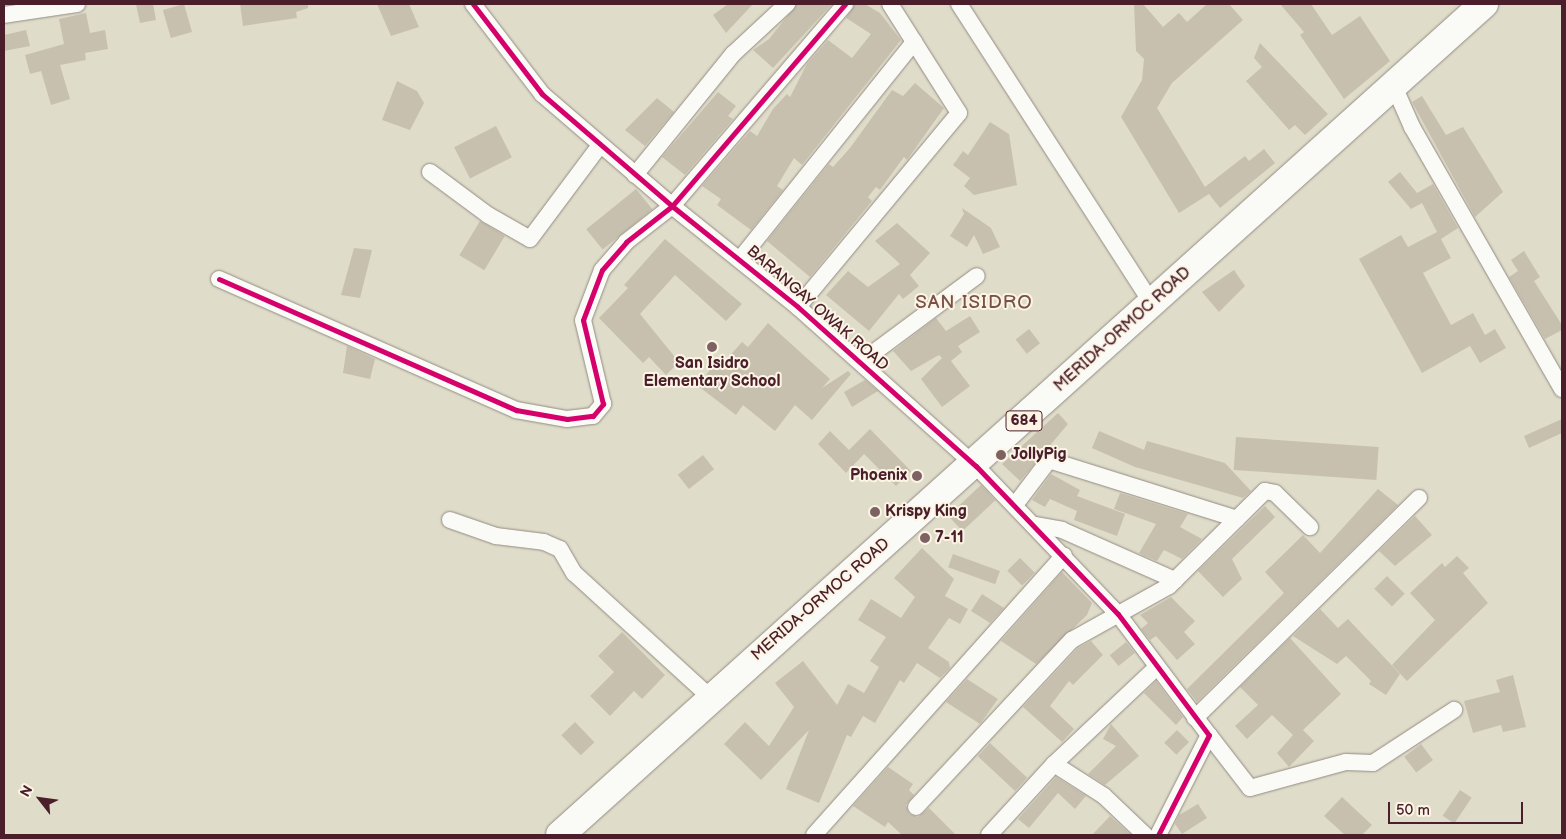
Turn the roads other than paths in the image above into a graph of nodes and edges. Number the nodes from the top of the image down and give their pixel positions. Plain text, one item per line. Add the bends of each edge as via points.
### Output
1 (78, 4) edge
2 (473, 4) edge
3 (786, 4) edge
4 (845, 4) edge
5 (890, 4) edge
6 (959, 4) edge
7 (1484, 4) edge
8 (4, 16) edge
9 (914, 42) junction
10 (1394, 86) junction
11 (600, 145) junction
12 (430, 172) dead end
13 (635, 175) junction
14 (672, 206) junction
15 (741, 258) junction
16 (977, 276) dead end
17 (219, 279) dead end
18 (1152, 304) junction
19 (798, 306) junction
20 (860, 362) junction
21 (1562, 389) edge
22 (976, 466) junction
23 (1419, 498) dead end
24 (1015, 505) junction
25 (1237, 519) junction
26 (450, 520) dead end
27 (1035, 525) junction
28 (1310, 527) dead end
29 (1064, 555) junction
30 (1175, 580) junction
31 (1118, 614) junction
32 (1157, 667) junction
33 (710, 697) junction
34 (1454, 710) dead end
35 (1195, 718) junction
36 (1209, 735) junction
37 (1054, 764) junction
38 (916, 807) dead end
39 (560, 835) edge
40 (814, 835) edge
41 (989, 835) edge
42 (1145, 835) edge
43 (1158, 835) edge

1 - 8 street
2 - 11 street, BARANGAY OWAK ROAD via 542,94
3 - 13 street via 733,54
4 - 14 street
5 - 9 street
6 - 18 street
7 - 10 highway, MERIDA-ORMOC ROAD / 684
9 - 15 street
9 - 19 street via 959,113
10 - 18 highway, MERIDA-ORMOC ROAD / 684
10 - 21 street via 1412,127
11 - 12 street via 530,239 488,215
11 - 13 street, BARANGAY OWAK ROAD
13 - 14 street, BARANGAY OWAK ROAD
14 - 15 street, BARANGAY OWAK ROAD
14 - 17 street via 626,242 602,270 592,290 583,320 604,404 594,416 567,419 516,410
15 - 19 street, BARANGAY OWAK ROAD
16 - 20 street
18 - 22 highway, MERIDA-ORMOC ROAD / 684
19 - 20 street, BARANGAY OWAK ROAD
20 - 22 street, BARANGAY OWAK ROAD
22 - 24 street, BARANGAY OWAK ROAD
22 - 33 highway, MERIDA-ORMOC ROAD / 684
23 - 35 street
24 - 25 street via 1048,460
24 - 27 street, BARANGAY OWAK ROAD
25 - 28 street via 1270,490
25 - 30 street
26 - 33 street via 496,536 544,542 560,550 574,573
27 - 29 street, BARANGAY OWAK ROAD
27 - 30 street via 1062,530
29 - 31 street, BARANGAY OWAK ROAD
29 - 40 street
30 - 31 street
31 - 32 street, BARANGAY OWAK ROAD
31 - 38 street via 1072,640
32 - 35 street, BARANGAY OWAK ROAD
32 - 37 street
33 - 39 highway, MERIDA-ORMOC ROAD / 684
34 - 36 street, BARANGAY OWAK ROAD via 1373,763 1346,762 1250,788
35 - 36 street, BARANGAY OWAK ROAD
36 - 43 street
37 - 41 street
37 - 42 street via 1104,796

